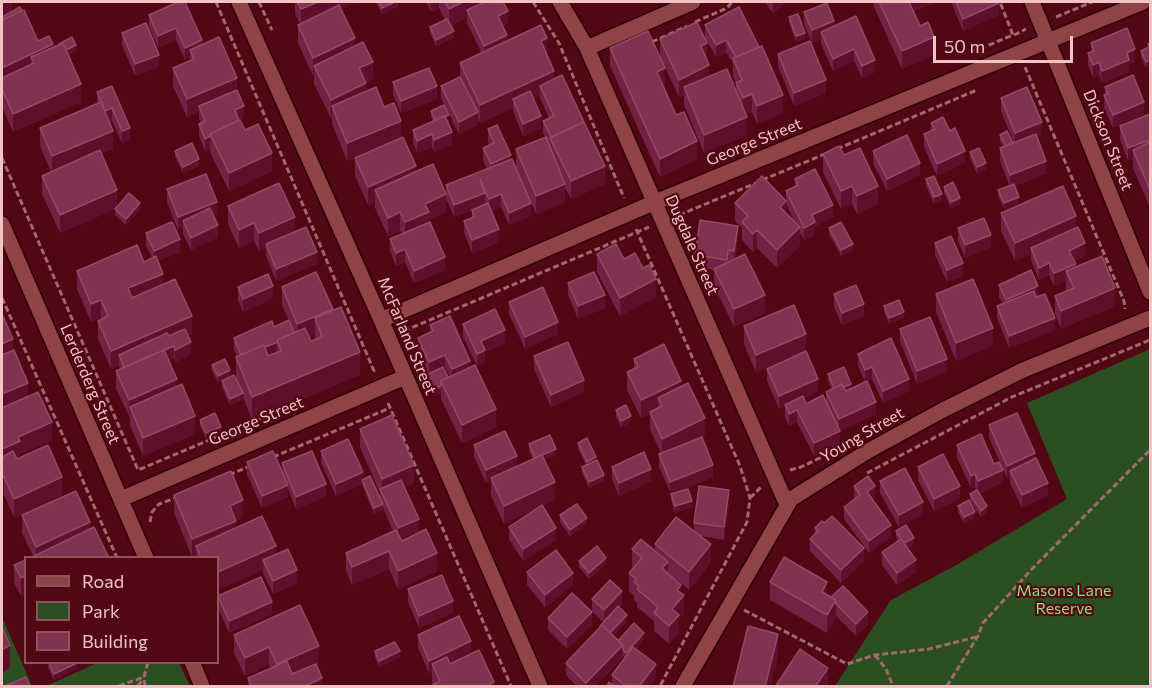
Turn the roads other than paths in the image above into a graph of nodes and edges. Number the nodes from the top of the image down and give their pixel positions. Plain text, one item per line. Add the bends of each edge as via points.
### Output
1 (239, 2) edge
2 (560, 2) edge
3 (693, 2) edge
4 (1032, 2) edge
5 (1143, 2) edge
6 (1047, 39) junction
7 (587, 48) junction
8 (653, 202) junction
9 (2, 224) edge
10 (1150, 292) edge
11 (1150, 318) edge
12 (381, 320) junction
13 (405, 377) junction
14 (121, 499) junction
15 (787, 505) junction
16 (145, 556) edge
17 (192, 664) edge
18 (202, 687) edge
19 (540, 687) edge
20 (683, 687) edge

1 - 12 street, McFarland Street
2 - 7 street, Dugdale Street
3 - 7 street
4 - 6 street, Dickson Street
5 - 6 street, George Street
6 - 8 street, George Street
6 - 10 street, Dickson Street
7 - 8 street, Dugdale Street
8 - 12 street, George Street
8 - 15 street, Dugdale Street
9 - 14 street, Lerderderg Street
11 - 15 street, Young Street via 1021,371 943,410 868,451
12 - 13 street, McFarland Street
13 - 14 street, George Street
13 - 19 street, McFarland Street
14 - 16 street, Lerderderg Street
15 - 20 street, Young Street
17 - 18 street

